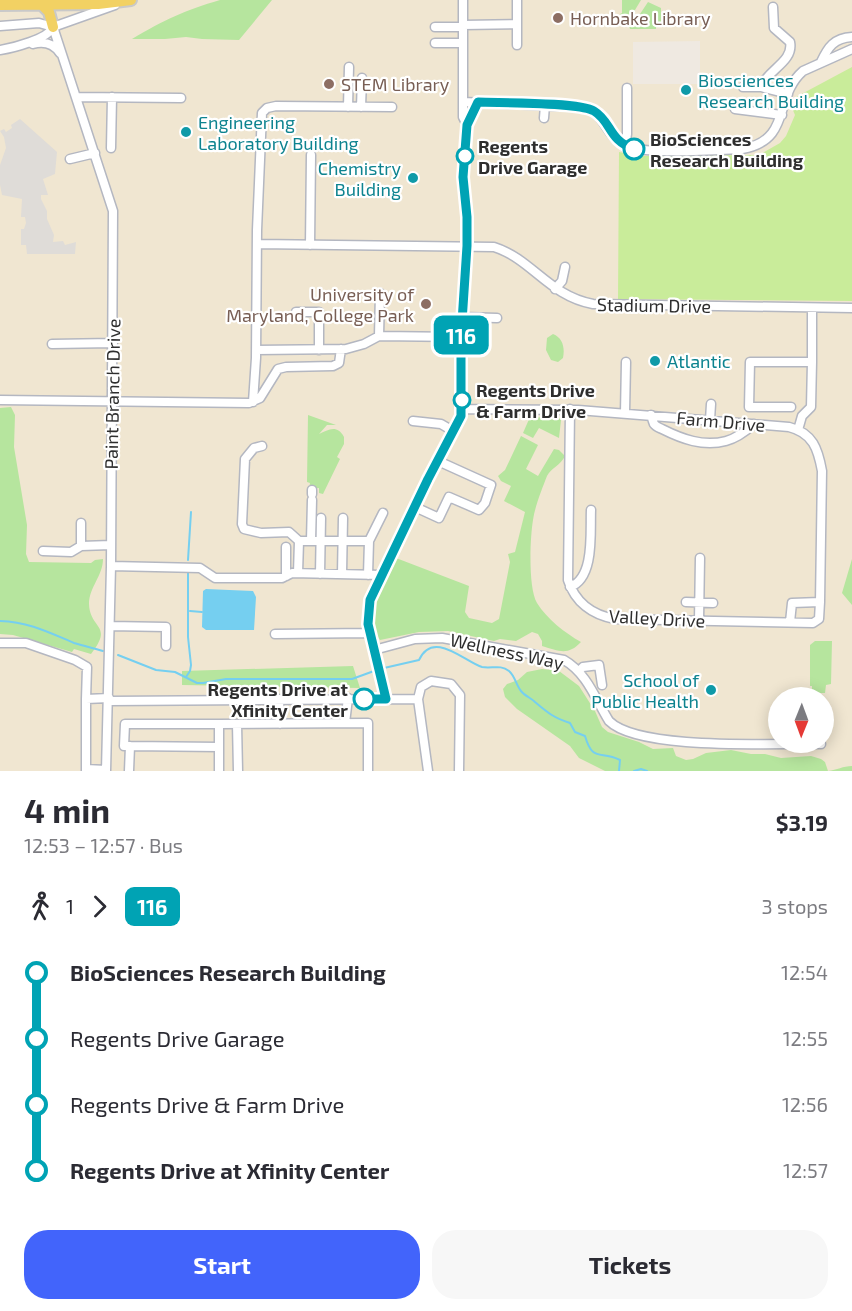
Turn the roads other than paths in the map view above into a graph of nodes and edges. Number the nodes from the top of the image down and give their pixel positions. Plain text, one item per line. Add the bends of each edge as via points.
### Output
1 (132, 0) edge
2 (463, 0) edge
3 (517, 0) edge
4 (0, 5) edge
5 (42, 5) junction
6 (773, 7) dead end
7 (517, 24) junction
8 (0, 26) edge
9 (463, 26) junction
10 (53, 27) junction
11 (435, 27) dead end
12 (852, 37) edge
13 (435, 43) dead end
14 (463, 43) junction
15 (517, 45) dead end
16 (20, 46) junction
17 (852, 49) edge
18 (0, 50) edge
19 (62, 54) junction
20 (821, 62) junction
21 (349, 67) dead end
22 (362, 78) dead end
23 (743, 87) dead end
24 (761, 87) junction
25 (627, 88) dead end
26 (788, 94) junction
27 (76, 97) junction
28 (112, 97) junction
29 (181, 98) dead end
30 (463, 102) junction
31 (478, 102) junction
32 (545, 105) junction
33 (348, 107) junction
34 (361, 107) junction
35 (392, 107) dead end
36 (735, 109) dead end
37 (782, 115) junction
38 (544, 118) dead end
39 (467, 125) junction
40 (625, 146) junction
41 (111, 148) dead end
42 (95, 153) junction
43 (312, 155) dead end
44 (70, 159) dead end
45 (257, 244) junction
46 (310, 244) junction
47 (467, 246) junction
48 (565, 267) dead end
49 (555, 290) junction
50 (380, 293) dead end
51 (812, 308) junction
52 (852, 308) edge
53 (296, 312) dead end
54 (462, 317) junction
55 (497, 318) dead end
56 (378, 336) junction
57 (461, 337) junction
58 (113, 343) junction
59 (52, 344) dead end
60 (341, 349) junction
61 (256, 350) junction
62 (319, 350) junction
63 (626, 362) dead end
64 (812, 362) junction
65 (0, 400) edge
66 (253, 402) junction
67 (112, 403) junction
68 (711, 404) dead end
69 (791, 407) dead end
70 (462, 408) junction
71 (570, 410) junction
72 (625, 413) junction
73 (651, 416) junction
74 (710, 420) junction
75 (413, 421) dead end
76 (754, 424) junction
77 (798, 430) junction
78 (453, 431) junction
79 (262, 446) dead end
80 (438, 461) junction
81 (312, 495) dead end
82 (415, 507) junction
83 (591, 510) dead end
84 (383, 513) dead end
85 (321, 518) dead end
86 (344, 518) dead end
87 (81, 523) dead end
88 (299, 541) junction
89 (311, 541) junction
90 (321, 541) junction
91 (369, 541) junction
92 (343, 542) junction
93 (111, 545) junction
94 (81, 546) junction
95 (286, 547) dead end
96 (43, 552) dead end
97 (700, 558) dead end
98 (111, 566) junction
99 (298, 573) junction
100 (320, 574) junction
101 (342, 574) junction
102 (368, 575) junction
103 (382, 575) junction
104 (283, 578) junction
105 (570, 587) junction
106 (686, 602) dead end
107 (699, 602) junction
108 (820, 602) junction
109 (713, 603) dead end
110 (699, 620) junction
111 (790, 622) junction
112 (110, 626) junction
113 (275, 633) dead end
114 (370, 633) junction
115 (0, 643) edge
116 (166, 646) dead end
117 (374, 650) junction
118 (579, 671) junction
119 (602, 685) dead end
120 (348, 698) junction
121 (87, 699) junction
122 (279, 699) junction
123 (386, 699) junction
124 (418, 699) junction
125 (109, 700) junction
126 (345, 723) junction
127 (219, 724) junction
128 (237, 724) junction
129 (280, 724) junction
130 (768, 743) edge
131 (107, 746) junction
132 (127, 746) junction
133 (219, 747) junction
134 (86, 770) edge
135 (106, 770) edge
136 (129, 771) edge
137 (219, 771) edge
138 (238, 771) edge
139 (368, 771) edge
140 (428, 771) edge
141 (459, 771) edge

1 - 5 main road
1 - 10 street
2 - 9 street
3 - 7 street
4 - 5 main road
5 - 10 main road via 49,12
6 - 24 street via 774,28 790,42 791,51
7 - 9 street
7 - 15 street
8 - 10 street via 39,23
9 - 11 street
9 - 14 street
10 - 16 street via 48,34
10 - 19 street, Paint Branch Drive
12 - 20 street via 833,42
13 - 14 street
14 - 30 street
16 - 18 street
16 - 19 street via 47,43
17 - 20 street
19 - 27 street, Paint Branch Drive
20 - 26 street via 797,77
21 - 33 street
22 - 34 street
23 - 24 street
24 - 26 street
25 - 40 street
26 - 37 street
27 - 28 street
27 - 42 street, Paint Branch Drive
28 - 29 street
28 - 41 street
30 - 31 street
30 - 39 street
31 - 32 street
31 - 39 street
32 - 38 street
32 - 40 street via 583,107 595,112
33 - 34 street
33 - 45 street via 276,106 262,113
34 - 35 street
36 - 37 street
37 - 40 street via 774,132 752,147 642,150
39 - 47 street via 463,177
42 - 44 street
42 - 58 street, Paint Branch Drive via 114,211
43 - 46 street
45 - 46 street, Stadium Drive
45 - 61 street
46 - 47 street, Stadium Drive
47 - 49 street, Stadium Drive via 507,252
47 - 54 street
48 - 49 street
49 - 51 street, Stadium Drive via 593,304
50 - 56 street
51 - 52 street, Stadium Drive
51 - 64 street
53 - 62 street via 319,312
54 - 55 street
54 - 57 street
56 - 57 street
56 - 60 street
57 - 70 street
58 - 59 street
58 - 67 street, Paint Branch Drive
60 - 62 street
60 - 66 street via 339,363 333,366 278,369
61 - 62 street
61 - 66 street
63 - 72 street
64 - 69 street via 750,362 749,407
64 - 77 street via 811,407 802,416
65 - 67 street
66 - 67 street
67 - 93 street, Paint Branch Drive
68 - 74 street
70 - 71 street, Farm Drive
70 - 78 street
71 - 72 street, Farm Drive
71 - 105 street
72 - 73 street, Farm Drive
73 - 74 street, Farm Drive
73 - 76 street via 654,424 675,437 697,442 729,440
74 - 76 street, Farm Drive
75 - 78 street via 441,424
76 - 77 street, Farm Drive
77 - 108 street via 814,442 822,471
78 - 80 street
79 - 88 street via 254,448 245,459 242,524 244,529 261,533 289,532
80 - 82 street
80 - 82 street via 491,485 485,503 479,510 450,496 439,518
81 - 89 street
82 - 103 street
83 - 105 street via 590,558 583,576
84 - 91 street
85 - 90 street
86 - 92 street
87 - 94 street
88 - 89 street
88 - 99 street
89 - 90 street
90 - 92 street
90 - 100 street
91 - 92 street
91 - 102 street
92 - 101 street
93 - 94 street
93 - 98 street, Paint Branch Drive
94 - 96 street via 71,552
95 - 104 street
97 - 107 street
98 - 104 street via 200,568 214,578
98 - 112 street, Paint Branch Drive
99 - 100 street
99 - 104 street
100 - 101 street
101 - 102 street
102 - 103 street
103 - 114 street via 369,606
105 - 110 street, Valley Drive via 583,605 606,617
106 - 107 street
107 - 109 street
107 - 110 street
108 - 111 street via 792,603
108 - 111 street, Valley Drive via 818,621
110 - 111 street, Valley Drive
112 - 116 street via 166,627
112 - 125 street, Paint Branch Drive
113 - 114 street
114 - 117 street
115 - 121 street via 26,643 87,667
117 - 118 street, Wellness Way via 415,639 442,638 554,657
117 - 123 street
118 - 119 street via 583,666 599,665
118 - 130 street, Wellness Way via 609,721 624,732 676,741
120 - 122 street
120 - 123 street
120 - 126 street
121 - 125 street
121 - 134 street
122 - 125 street
122 - 129 street
123 - 124 street
124 - 140 street
124 - 141 street via 422,687 431,681 451,684 460,695
125 - 131 street, Paint Branch Drive
126 - 129 street
126 - 139 street via 368,723
127 - 128 street
127 - 132 street via 124,724
127 - 133 street
128 - 129 street
128 - 138 street
131 - 132 street
131 - 135 street, Paint Branch Drive
132 - 133 street
132 - 136 street
133 - 137 street
134 - 135 street

